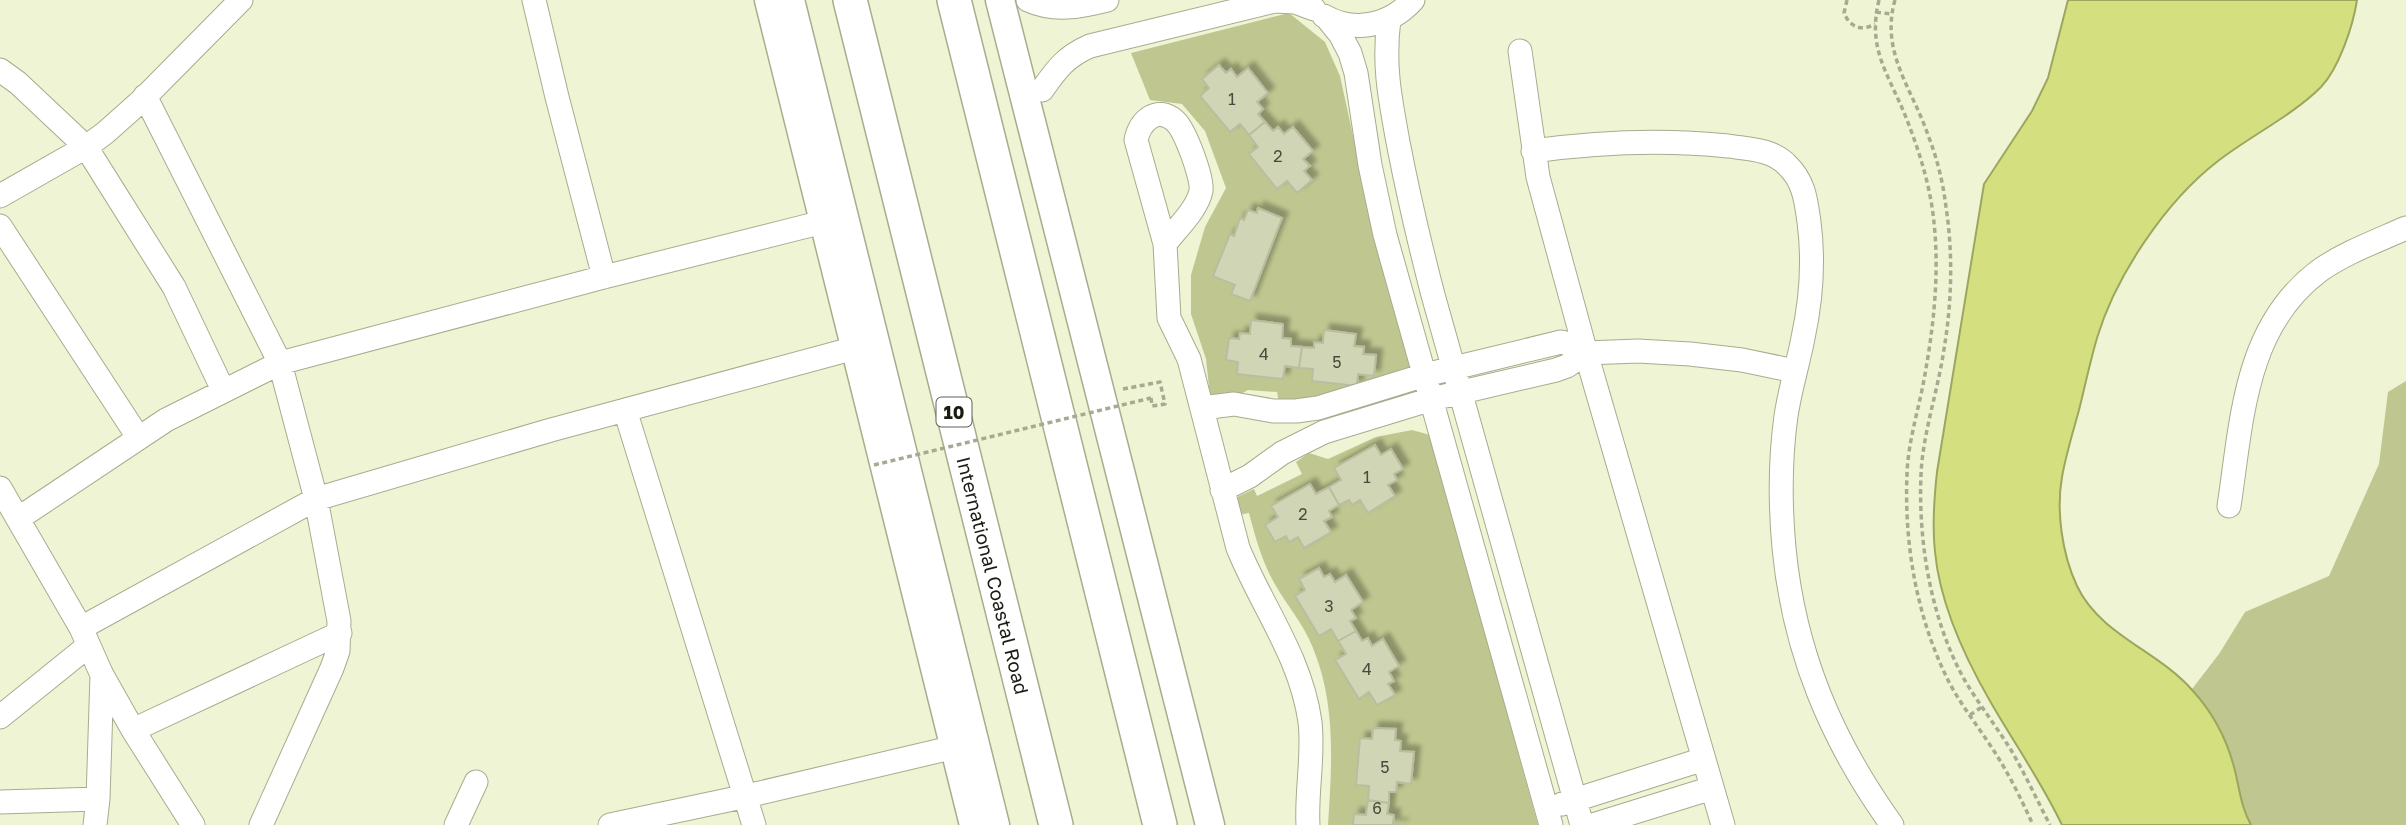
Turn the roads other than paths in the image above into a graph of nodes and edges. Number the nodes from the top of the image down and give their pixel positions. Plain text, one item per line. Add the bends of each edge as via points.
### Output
1 (241, 0) edge
2 (534, 0) edge
3 (769, 0) edge
4 (790, 0) edge
5 (850, 0) edge
6 (954, 0) edge
7 (1000, 0) edge
8 (1018, 0) edge
9 (1028, 0) edge
10 (1107, 0) edge
11 (1413, 0) edge
12 (1227, 6) edge
13 (1316, 9) edge
14 (1389, 19) junction
15 (1520, 51) dead end
16 (0, 70) edge
17 (1042, 90) junction
18 (145, 96) junction
19 (86, 147) junction
20 (1533, 151) junction
21 (0, 196) edge
22 (823, 222) junction
23 (0, 226) edge
24 (2406, 228) edge
25 (1165, 244) junction
26 (604, 277) junction
27 (855, 348) junction
28 (1586, 353) junction
29 (280, 363) junction
30 (1455, 367) junction
31 (1795, 372) junction
32 (1425, 375) junction
33 (223, 390) junction
34 (1461, 391) junction
35 (1432, 399) junction
36 (1202, 408) junction
37 (625, 410) junction
38 (138, 438) junction
39 (0, 488) edge
40 (1222, 490) junction
41 (316, 499) junction
42 (2229, 506) dead end
43 (19, 518) junction
44 (340, 633) junction
45 (84, 637) junction
46 (102, 675) junction
47 (0, 717) edge
48 (133, 730) junction
49 (955, 747) junction
50 (1704, 759) junction
51 (476, 782) dead end
52 (1712, 788) junction
53 (747, 796) junction
54 (98, 799) junction
55 (1575, 800) junction
56 (0, 802) edge
57 (1548, 817) edge
58 (95, 825) edge
59 (193, 825) edge
60 (261, 825) edge
61 (456, 825) edge
62 (610, 825) edge
63 (754, 825) edge
64 (974, 825) edge
65 (995, 825) edge
66 (1056, 825) edge
67 (1160, 825) edge
68 (1210, 825) edge
69 (1227, 825) edge
70 (1308, 825) edge
71 (1582, 825) edge
72 (1593, 825) edge
73 (1723, 825) edge
74 (1892, 825) edge

1 - 18 street
2 - 26 street
3 - 22 main road
4 - 65 main road
5 - 66 highway, International Coastal Road / 10
6 - 67 highway
7 - 68 main road
8 - 17 main road
9 - 10 street via 1057,8
11 - 14 street
12 - 13 street via 1275,1
12 - 17 street via 1073,53
13 - 14 street via 1342,24 1358,26
13 - 32 street via 1340,34 1356,73 1385,235
14 - 30 street via 1386,68 1398,144
15 - 20 street
16 - 19 street
17 - 69 main road
18 - 19 street
18 - 29 street
19 - 21 street
19 - 33 street via 174,287
20 - 28 street
20 - 31 street via 1586,144 1694,142 1768,152 1786,163 1799,178 1806,198 1810,233 1809,303
22 - 26 street
22 - 27 main road
23 - 38 street
24 - 42 street via 2321,270 2299,288 2271,324 2247,389
25 - 25 street via 1136,139 1145,120 1155,115 1175,121 1201,178 1198,200
25 - 36 street via 1169,318 1189,359
26 - 29 street
27 - 37 street
27 - 49 main road
28 - 30 street via 1561,342
28 - 31 street via 1690,354
28 - 34 street via 1556,370
28 - 50 street
29 - 33 street
29 - 41 street
30 - 32 street
30 - 34 street
31 - 74 street via 1781,481 1790,598 1819,697 1853,766
32 - 35 street
32 - 36 street via 1318,408 1273,411 1234,404
33 - 38 street
34 - 35 street
34 - 55 street
35 - 40 street via 1324,432
35 - 57 street
36 - 40 street
37 - 41 street
37 - 53 street
38 - 43 street
39 - 43 street
40 - 70 street via 1242,557 1304,691 1310,724
41 - 44 street
41 - 45 street
43 - 45 street
44 - 48 street
44 - 60 street via 332,668
45 - 46 street
45 - 47 street
46 - 48 street
46 - 54 street
48 - 59 street
49 - 53 street
49 - 64 main road
50 - 52 street
50 - 55 street
51 - 61 street
52 - 72 street
52 - 73 street
53 - 62 street
53 - 63 street
54 - 56 street
54 - 58 street
55 - 57 street
55 - 71 street

